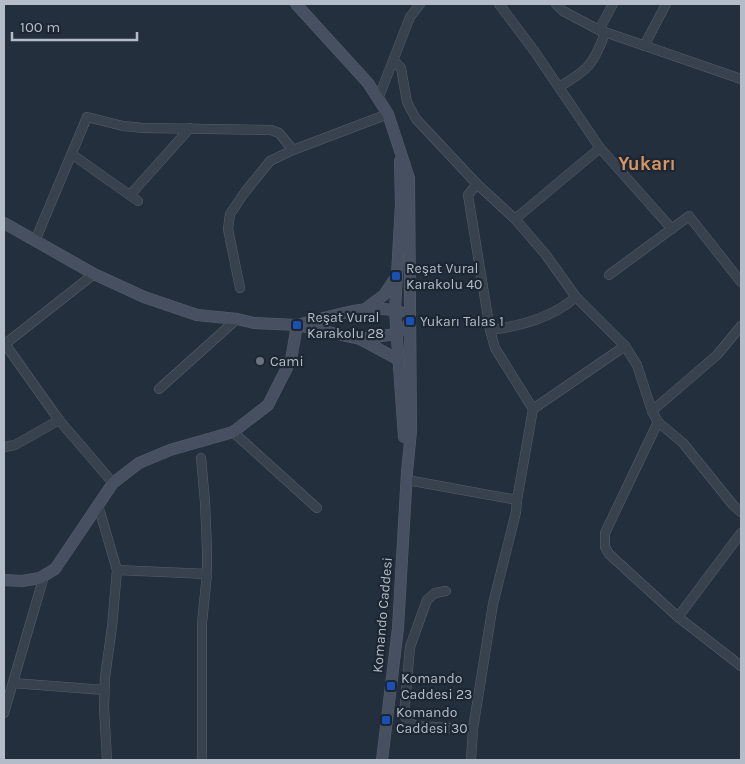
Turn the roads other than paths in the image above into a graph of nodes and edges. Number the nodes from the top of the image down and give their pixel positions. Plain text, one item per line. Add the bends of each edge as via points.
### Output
1 (296, 4) edge
2 (420, 4) edge
3 (499, 4) edge
4 (556, 4) edge
5 (612, 4) edge
6 (666, 4) edge
7 (602, 31) junction
8 (644, 46) junction
9 (394, 61) junction
10 (741, 79) edge
11 (560, 87) junction
12 (378, 99) junction
13 (388, 114) junction
14 (190, 128) junction
15 (400, 146) junction
16 (600, 148) junction
17 (293, 150) junction
18 (72, 155) junction
19 (477, 184) junction
20 (130, 195) junction
21 (138, 201) dead end
22 (515, 219) junction
23 (4, 223) edge
24 (672, 229) junction
25 (35, 241) junction
26 (94, 274) junction
27 (609, 275) dead end
28 (396, 276) junction
29 (741, 282) edge
30 (240, 288) dead end
31 (576, 297) junction
32 (365, 309) junction
33 (394, 310) junction
34 (237, 319) junction
35 (410, 321) junction
36 (296, 325) junction
37 (741, 326) edge
38 (490, 330) junction
39 (396, 334) junction
40 (360, 339) junction
41 (625, 346) junction
42 (399, 360) junction
43 (159, 389) dead end
44 (533, 409) junction
45 (652, 412) junction
46 (59, 420) junction
47 (658, 422) junction
48 (233, 432) junction
49 (4, 447) edge
50 (201, 458) dead end
51 (407, 476) junction
52 (112, 483) junction
53 (517, 500) junction
54 (98, 505) junction
55 (317, 508) dead end
56 (741, 512) edge
57 (741, 534) edge
58 (117, 570) junction
59 (207, 574) junction
60 (44, 576) junction
61 (4, 580) edge
62 (446, 591) dead end
63 (678, 616) junction
64 (741, 666) edge
65 (13, 683) junction
66 (104, 690) junction
67 (4, 712) edge
68 (472, 730) junction
69 (107, 760) edge
70 (202, 760) edge
71 (382, 760) edge
72 (471, 760) edge

1 - 12 street via 343,54
2 - 9 street via 410,17
3 - 11 street
4 - 7 street
5 - 7 street
6 - 8 street
7 - 8 street
7 - 11 street via 597,56 581,75
8 - 10 street
9 - 12 street
9 - 19 street via 401,68 404,94 416,119
11 - 16 street
12 - 13 street
13 - 15 street
13 - 17 street
14 - 17 street via 271,130
14 - 18 street via 123,126 87,117
14 - 20 street
15 - 28 street
15 - 35 street via 409,178
16 - 22 street
16 - 24 street
17 - 30 street via 270,161 230,214 228,229
18 - 20 street
18 - 25 street
19 - 22 street
19 - 38 street via 468,195
20 - 21 street
22 - 31 street
23 - 25 street
24 - 27 street
24 - 29 street via 689,216
25 - 26 street
26 - 34 street via 144,297 197,315
26 - 46 street via 5,344
28 - 32 street via 384,295
28 - 33 street
31 - 38 street via 542,318
31 - 41 street
32 - 33 street
32 - 36 street
33 - 35 street via 406,315
33 - 39 street
34 - 36 street
34 - 43 street
35 - 39 street
35 - 51 street via 411,431
36 - 40 street
36 - 48 street via 292,360 268,405
37 - 45 street via 717,354
38 - 44 street via 495,348
39 - 40 street
39 - 42 street
40 - 42 street
41 - 44 street
41 - 45 street via 637,365
42 - 51 street
44 - 53 street
45 - 47 street
46 - 49 street
46 - 52 street
47 - 56 street via 683,443
47 - 63 street via 608,525 604,540 609,554
48 - 52 street via 170,450 139,463
48 - 55 street
50 - 59 street
51 - 53 street
51 - 71 street, Komando Caddesi via 398,628
52 - 54 street
53 - 68 street via 493,604
54 - 58 street
54 - 60 street via 55,569
57 - 63 street
58 - 59 street
58 - 66 street
59 - 70 street via 202,623
60 - 61 street via 22,581
60 - 65 street
62 - 68 street via 435,593 427,600 410,647 404,714 408,722 416,726
63 - 64 street
65 - 66 street
65 - 67 street
66 - 69 street
68 - 72 street

